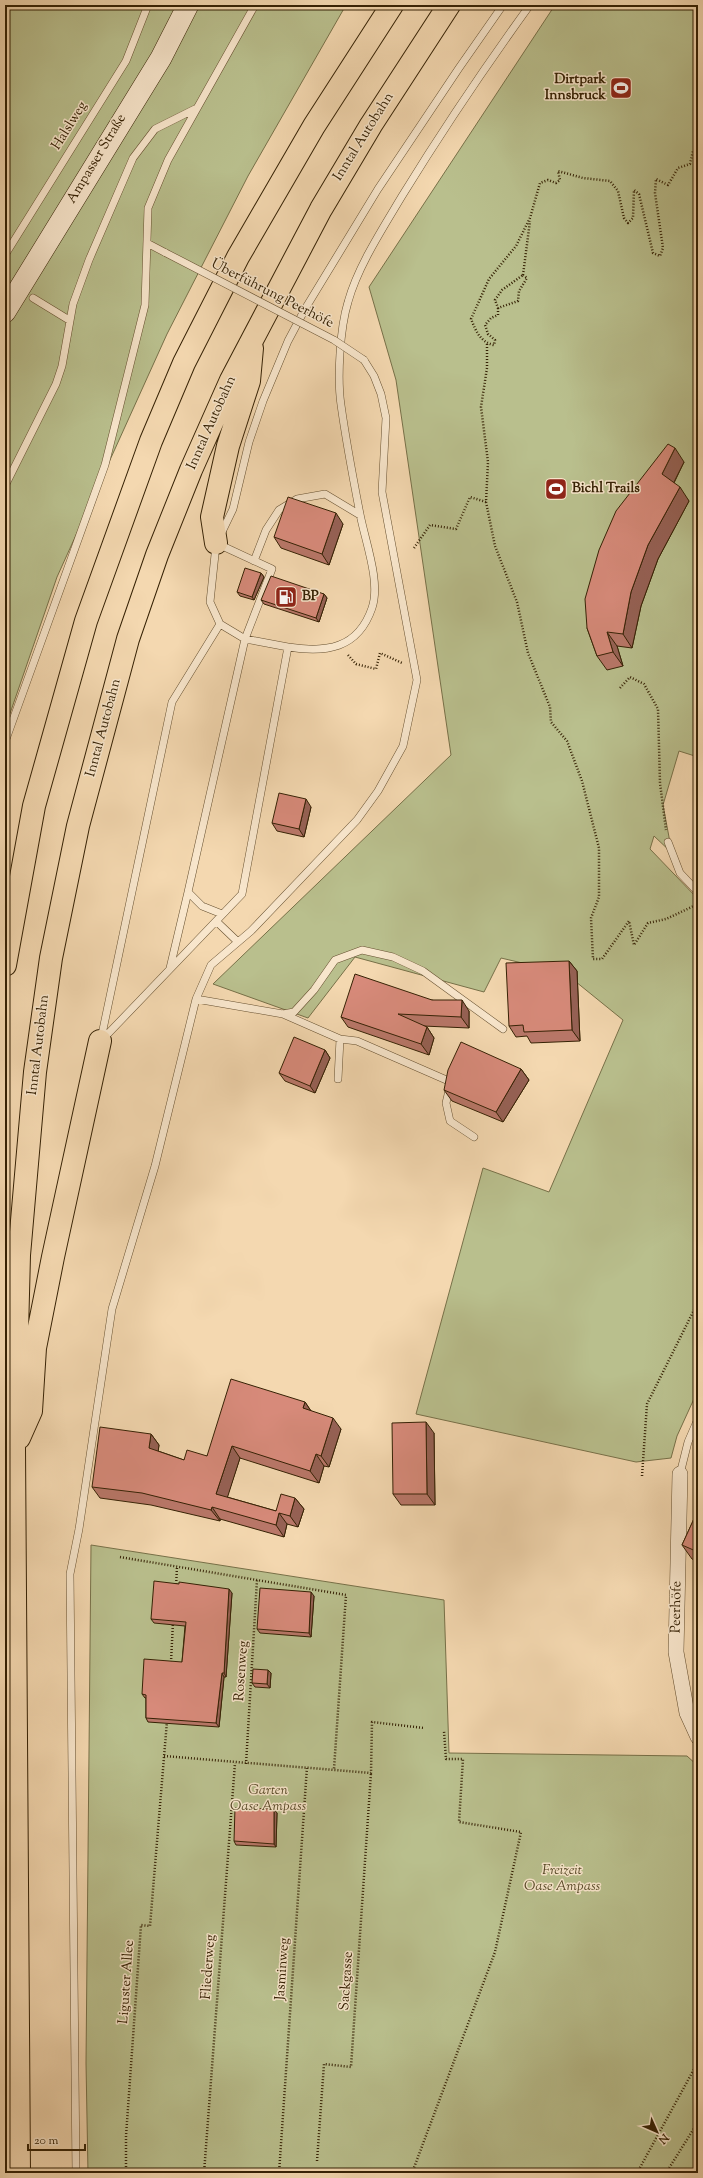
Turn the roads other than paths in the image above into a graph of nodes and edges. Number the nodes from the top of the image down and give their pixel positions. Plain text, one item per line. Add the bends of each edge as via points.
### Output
1 (148, 5) edge
2 (188, 5) edge
3 (255, 5) edge
4 (392, 5) edge
5 (449, 5) edge
6 (503, 5) edge
7 (530, 5) edge
8 (195, 109) junction
9 (147, 243) junction
10 (5, 256) edge
11 (33, 298) dead end
12 (5, 312) edge
13 (69, 320) junction
14 (254, 335) junction
15 (5, 486) edge
16 (360, 515) junction
17 (216, 543) junction
18 (254, 561) junction
19 (220, 624) junction
20 (245, 639) junction
21 (288, 647) junction
22 (5, 742) edge
23 (668, 842) road end
24 (188, 892) junction
25 (698, 892) edge
26 (222, 914) junction
27 (216, 921) junction
28 (238, 942) junction
29 (5, 965) edge
30 (170, 968) junction
31 (196, 999) junction
32 (282, 1014) junction
33 (504, 1029) dead end
34 (340, 1039) junction
35 (100, 1041) junction
36 (338, 1079) dead end
37 (474, 1137) dead end
38 (698, 1419) edge
39 (14, 1449) junction
40 (680, 1474) joint
41 (698, 1737) edge
42 (19, 2173) edge
43 (76, 2173) edge

1 - 10 lane, Halslweg via 126,61
2 - 12 main road, Ampasser Straße via 161,58
3 - 8 lane
4 - 29 highway via 314,126 238,257 184,363 150,442 86,621 34,806
5 - 14 highway, Inntal Autobahn via 328,196
6 - 17 lane via 378,189 292,334 262,401 233,509
7 - 16 lane via 433,145 373,245 348,301 341,332 340,403
8 - 9 lane via 168,160 148,208
8 - 13 lane via 155,129 133,158 89,260
9 - 22 lane via 145,305 105,465
9 - 28 lane, Überführung Peerhöfe, bridge via 334,340 364,360 381,394 386,418 382,492 417,680 404,746 378,791 357,820
11 - 13 lane
13 - 15 lane via 62,366 56,384
14 - 17 highway via 249,382 228,446 212,517
14 - 39 highway, Inntal Autobahn via 191,470 157,555 128,639 78,826 51,958 35,1072 19,1255
16 - 18 lane via 325,494 297,499 278,510 266,530
16 - 21 lane via 376,588 368,618 358,634 340,646 309,651
17 - 18 lane
17 - 19 lane via 210,602
18 - 20 lane via 272,569
19 - 20 lane
19 - 35 lane via 172,702
20 - 21 lane
20 - 24 lane
21 - 26 lane via 242,894
23 - 25 lane via 680,873
24 - 26 lane via 202,906
24 - 30 lane
26 - 27 lane
27 - 28 lane
27 - 30 lane
28 - 31 lane via 211,965
30 - 35 lane
31 - 32 lane
31 - 43 lane via 155,1166 112,1309 70,1574
32 - 33 lane via 294,1012 314,990 335,960 362,950 393,957 423,971
32 - 34 lane
34 - 36 lane
34 - 37 lane via 357,1041 451,1082 446,1103 450,1121
35 - 39 highway via 36,1341 31,1411
38 - 40 lane via 688,1442
39 - 42 highway, Inntal Autobahn
40 - 41 street, Peerhöfe via 676,1652 687,1713

